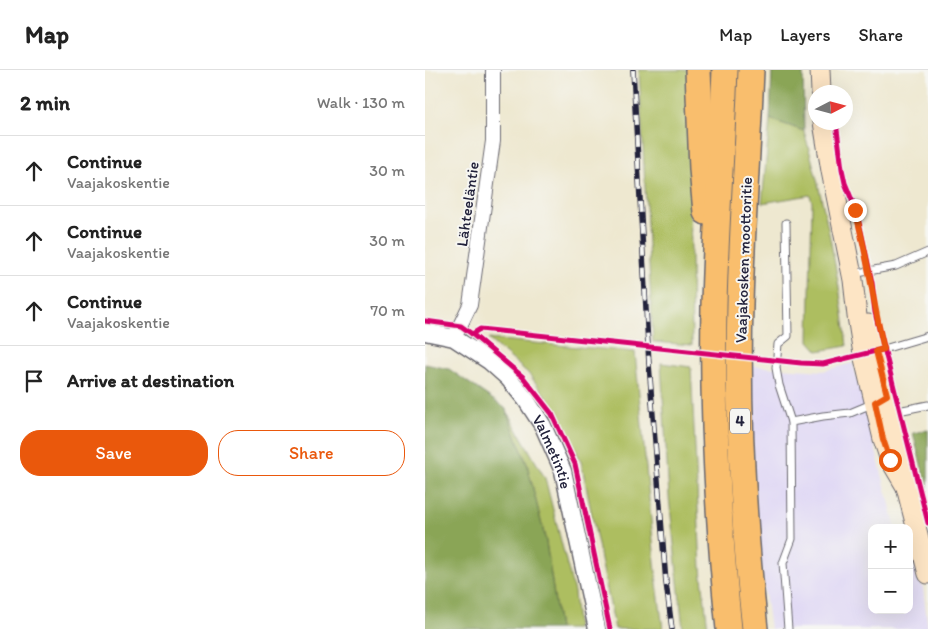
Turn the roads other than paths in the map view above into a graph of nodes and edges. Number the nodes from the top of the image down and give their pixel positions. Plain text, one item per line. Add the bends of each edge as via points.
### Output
1 (493, 70) edge
2 (698, 70) edge
3 (725, 70) edge
4 (751, 70) edge
5 (820, 70) edge
6 (821, 85) edge
7 (825, 130) edge
8 (786, 223) dead end
9 (928, 252) edge
10 (715, 256) junction
11 (853, 277) junction
12 (425, 332) edge
13 (928, 336) edge
14 (454, 338) junction
15 (884, 349) dead end
16 (928, 404) edge
17 (883, 406) junction
18 (791, 422) junction
19 (928, 574) edge
20 (597, 629) edge
21 (729, 629) edge
22 (755, 629) edge
23 (788, 629) edge

1 - 14 street, Lähteeläntie via 493,141 470,305
2 - 10 highway via 706,220
3 - 10 highway, Vaajakosken moottoritie / 4
4 - 22 highway, Vaajakosken moottoritie / 4 via 739,386 741,474
5 - 6 main road
7 - 11 main road via 836,170
8 - 18 lane via 788,336 777,344 776,368
9 - 11 lane via 896,266
10 - 21 highway, Vaajakosken moottoritie / 4 via 716,468
11 - 17 main road via 863,354
12 - 14 street, Valmetintie
13 - 15 lane
14 - 20 street, Valmetintie via 508,378 526,400 550,440 563,471
16 - 17 lane
17 - 18 lane
17 - 19 main road via 883,439 890,460 906,487
18 - 23 lane via 793,539 783,563

